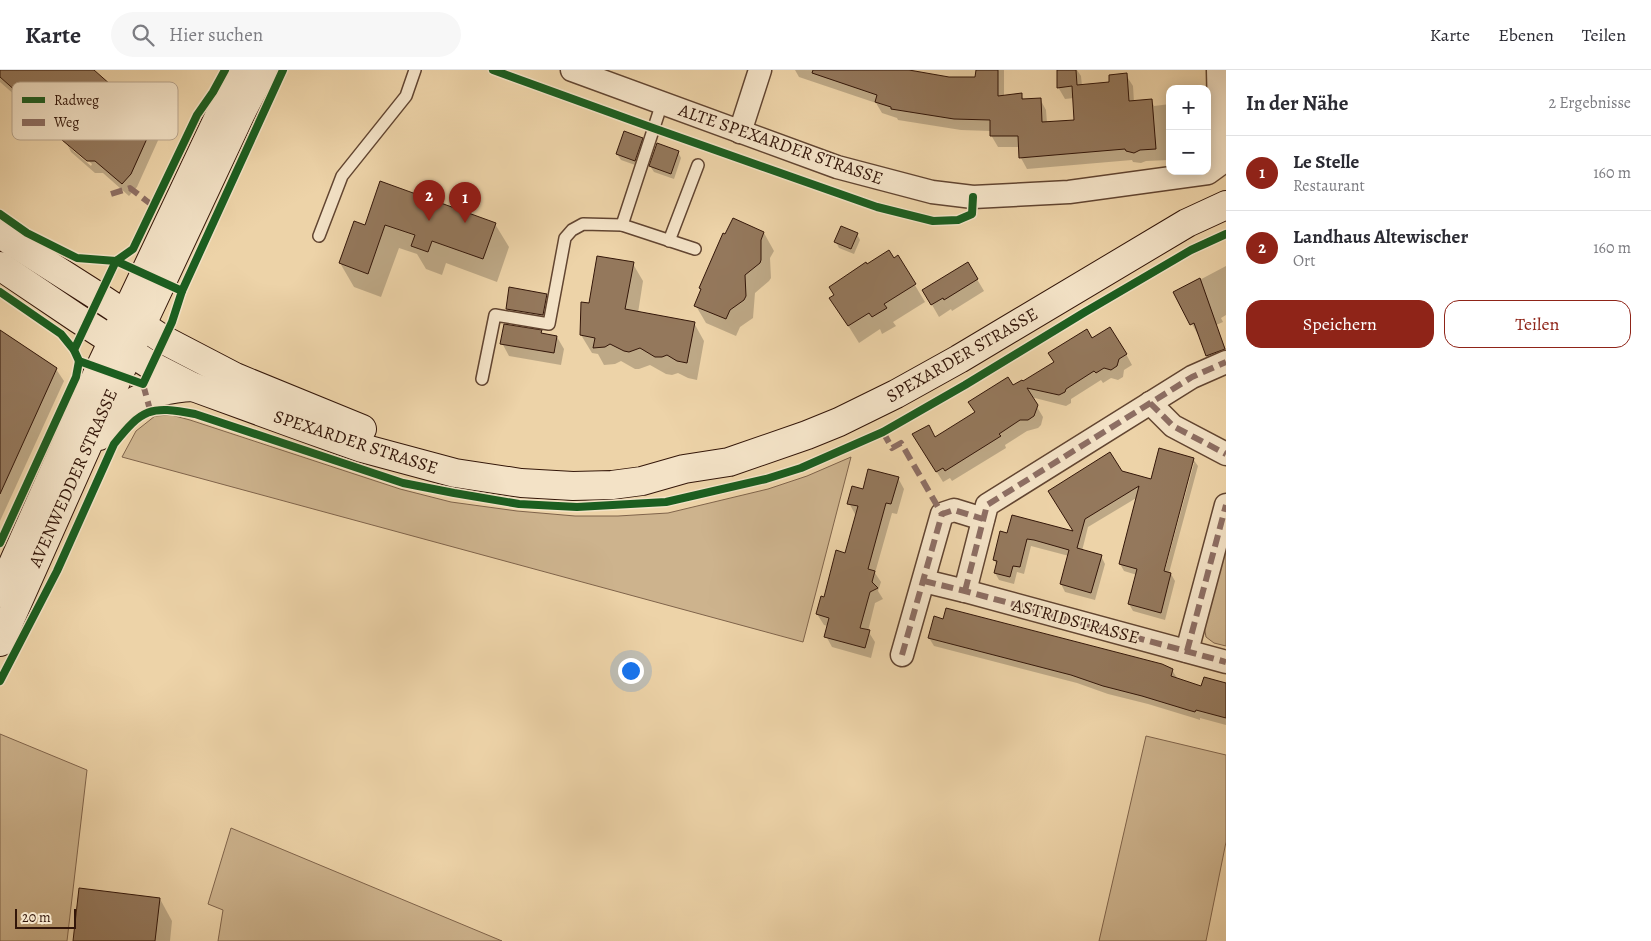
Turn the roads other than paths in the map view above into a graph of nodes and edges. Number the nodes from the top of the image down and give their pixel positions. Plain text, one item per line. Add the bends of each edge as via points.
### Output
1 (241, 70) edge
2 (263, 70) edge
3 (415, 70) edge
4 (572, 70) edge
5 (760, 70) edge
6 (1218, 70) edge
7 (662, 103) junction
8 (740, 132) junction
9 (698, 165) dead end
10 (1226, 205) edge
11 (622, 225) junction
12 (0, 234) edge
13 (319, 236) dead end
14 (669, 240) junction
15 (695, 249) dead end
16 (0, 266) edge
17 (134, 320) junction
18 (121, 347) junction
19 (1226, 362) edge
20 (482, 379) dead end
21 (193, 387) junction
22 (1150, 403) junction
23 (1226, 454) edge
24 (78, 466) junction
25 (684, 469) junction
26 (1226, 505) edge
27 (983, 520) junction
28 (924, 581) junction
29 (8, 585) edge
30 (965, 590) junction
31 (0, 642) edge
32 (1186, 651) junction
33 (902, 655) dead end
34 (1226, 662) edge

1 - 17 main road, AVENWEDDER STRASSE
2 - 17 main road, AVENWEDDER STRASSE
3 - 13 lane via 406,96 342,176
4 - 7 street, ALTE SPEXARDER STRASSE
5 - 8 street
6 - 8 street, ALTE SPEXARDER STRASSE via 1219,166 1208,173 1069,192 974,197 932,192 837,167
7 - 8 street, ALTE SPEXARDER STRASSE
7 - 11 lane
9 - 14 lane
10 - 25 main road, SPEXARDER STRASSE via 1187,223 959,359 839,422 729,462
11 - 14 lane
11 - 20 lane via 583,224 564,238 549,324 494,315
12 - 17 main road, SPEXARDER STRASSE
14 - 15 lane
16 - 18 main road, SPEXARDER STRASSE
17 - 18 main road, AVENWEDDER STRASSE
17 - 25 main road, SPEXARDER STRASSE via 235,378 368,431 412,444 463,457 522,466
18 - 21 main road, SPEXARDER STRASSE
18 - 24 main road, AVENWEDDER STRASSE
18 - 29 main road, AVENWEDDER STRASSE
19 - 22 street via 1192,377
21 - 24 main road via 146,395 131,403 105,428
21 - 25 main road, SPEXARDER STRASSE via 362,448 454,473 521,483 573,486 642,481
22 - 23 street via 1173,426
22 - 27 street via 987,505
24 - 29 main road, AVENWEDDER STRASSE
26 - 32 street
27 - 28 street via 954,510 942,514
27 - 30 street
28 - 30 street, ASTRIDSTRASSE
28 - 33 street
29 - 31 main road, AVENWEDDER STRASSE
30 - 32 street, ASTRIDSTRASSE
32 - 34 street, ASTRIDSTRASSE

